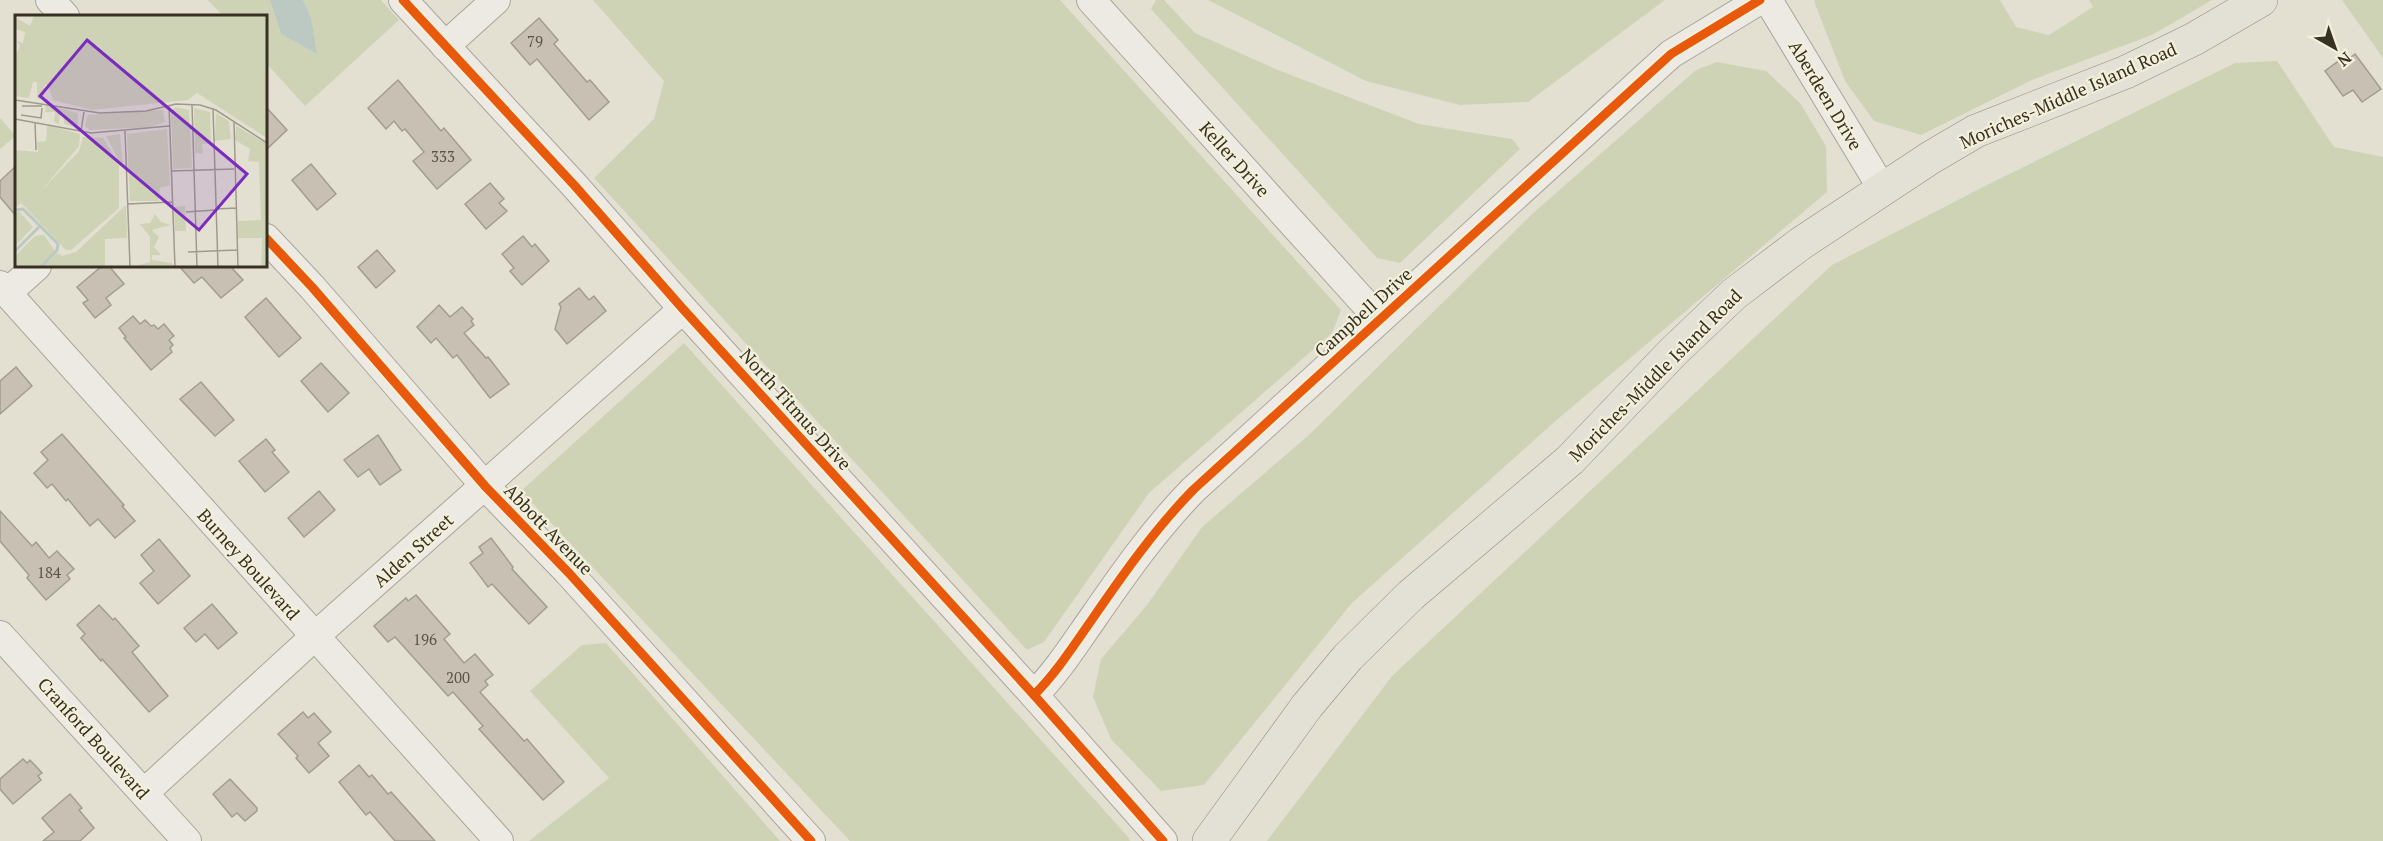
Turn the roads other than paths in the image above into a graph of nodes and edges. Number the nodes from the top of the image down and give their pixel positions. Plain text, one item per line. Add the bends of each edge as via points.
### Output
1 (50, 0) edge
2 (403, 0) edge
3 (496, 0) edge
4 (1091, 0) edge
5 (1760, 0) edge
6 (1768, 0) edge
7 (2261, 0) edge
8 (64, 15) edge
9 (445, 46) junction
10 (1883, 190) junction
11 (267, 239) edge
12 (36, 267) edge
13 (6, 301) edge
14 (683, 309) junction
15 (1379, 319) junction
16 (485, 486) junction
17 (0, 635) edge
18 (314, 637) junction
19 (1034, 695) junction
20 (144, 793) junction
21 (187, 841) edge
22 (499, 841) edge
23 (811, 841) edge
24 (1163, 841) edge
25 (1209, 841) edge

1 - 8 street
2 - 9 street, North Titmus Drive
3 - 9 street
4 - 15 street, Keller Drive
5 - 15 street, Campbell Drive via 1671,54
6 - 10 street, Aberdeen Drive
7 - 10 main road, Moriches-Middle Island Road via 2126,72 1976,131
9 - 14 street, North Titmus Drive
10 - 25 main road, Moriches-Middle Island Road via 1800,243 1734,294 1570,460 1411,594 1348,657 1307,706
11 - 16 street, Abbott Avenue
12 - 13 street
13 - 18 street, Burney Boulevard
14 - 16 street, Alden Street
14 - 19 street, North Titmus Drive
15 - 19 street, Campbell Drive via 1166,518 1053,676
16 - 18 street, Alden Street
16 - 23 street, Abbott Avenue
17 - 20 street, Cranford Boulevard
18 - 20 street, Alden Street
18 - 22 street, Burney Boulevard
19 - 24 street, North Titmus Drive
20 - 21 street, Cranford Boulevard

